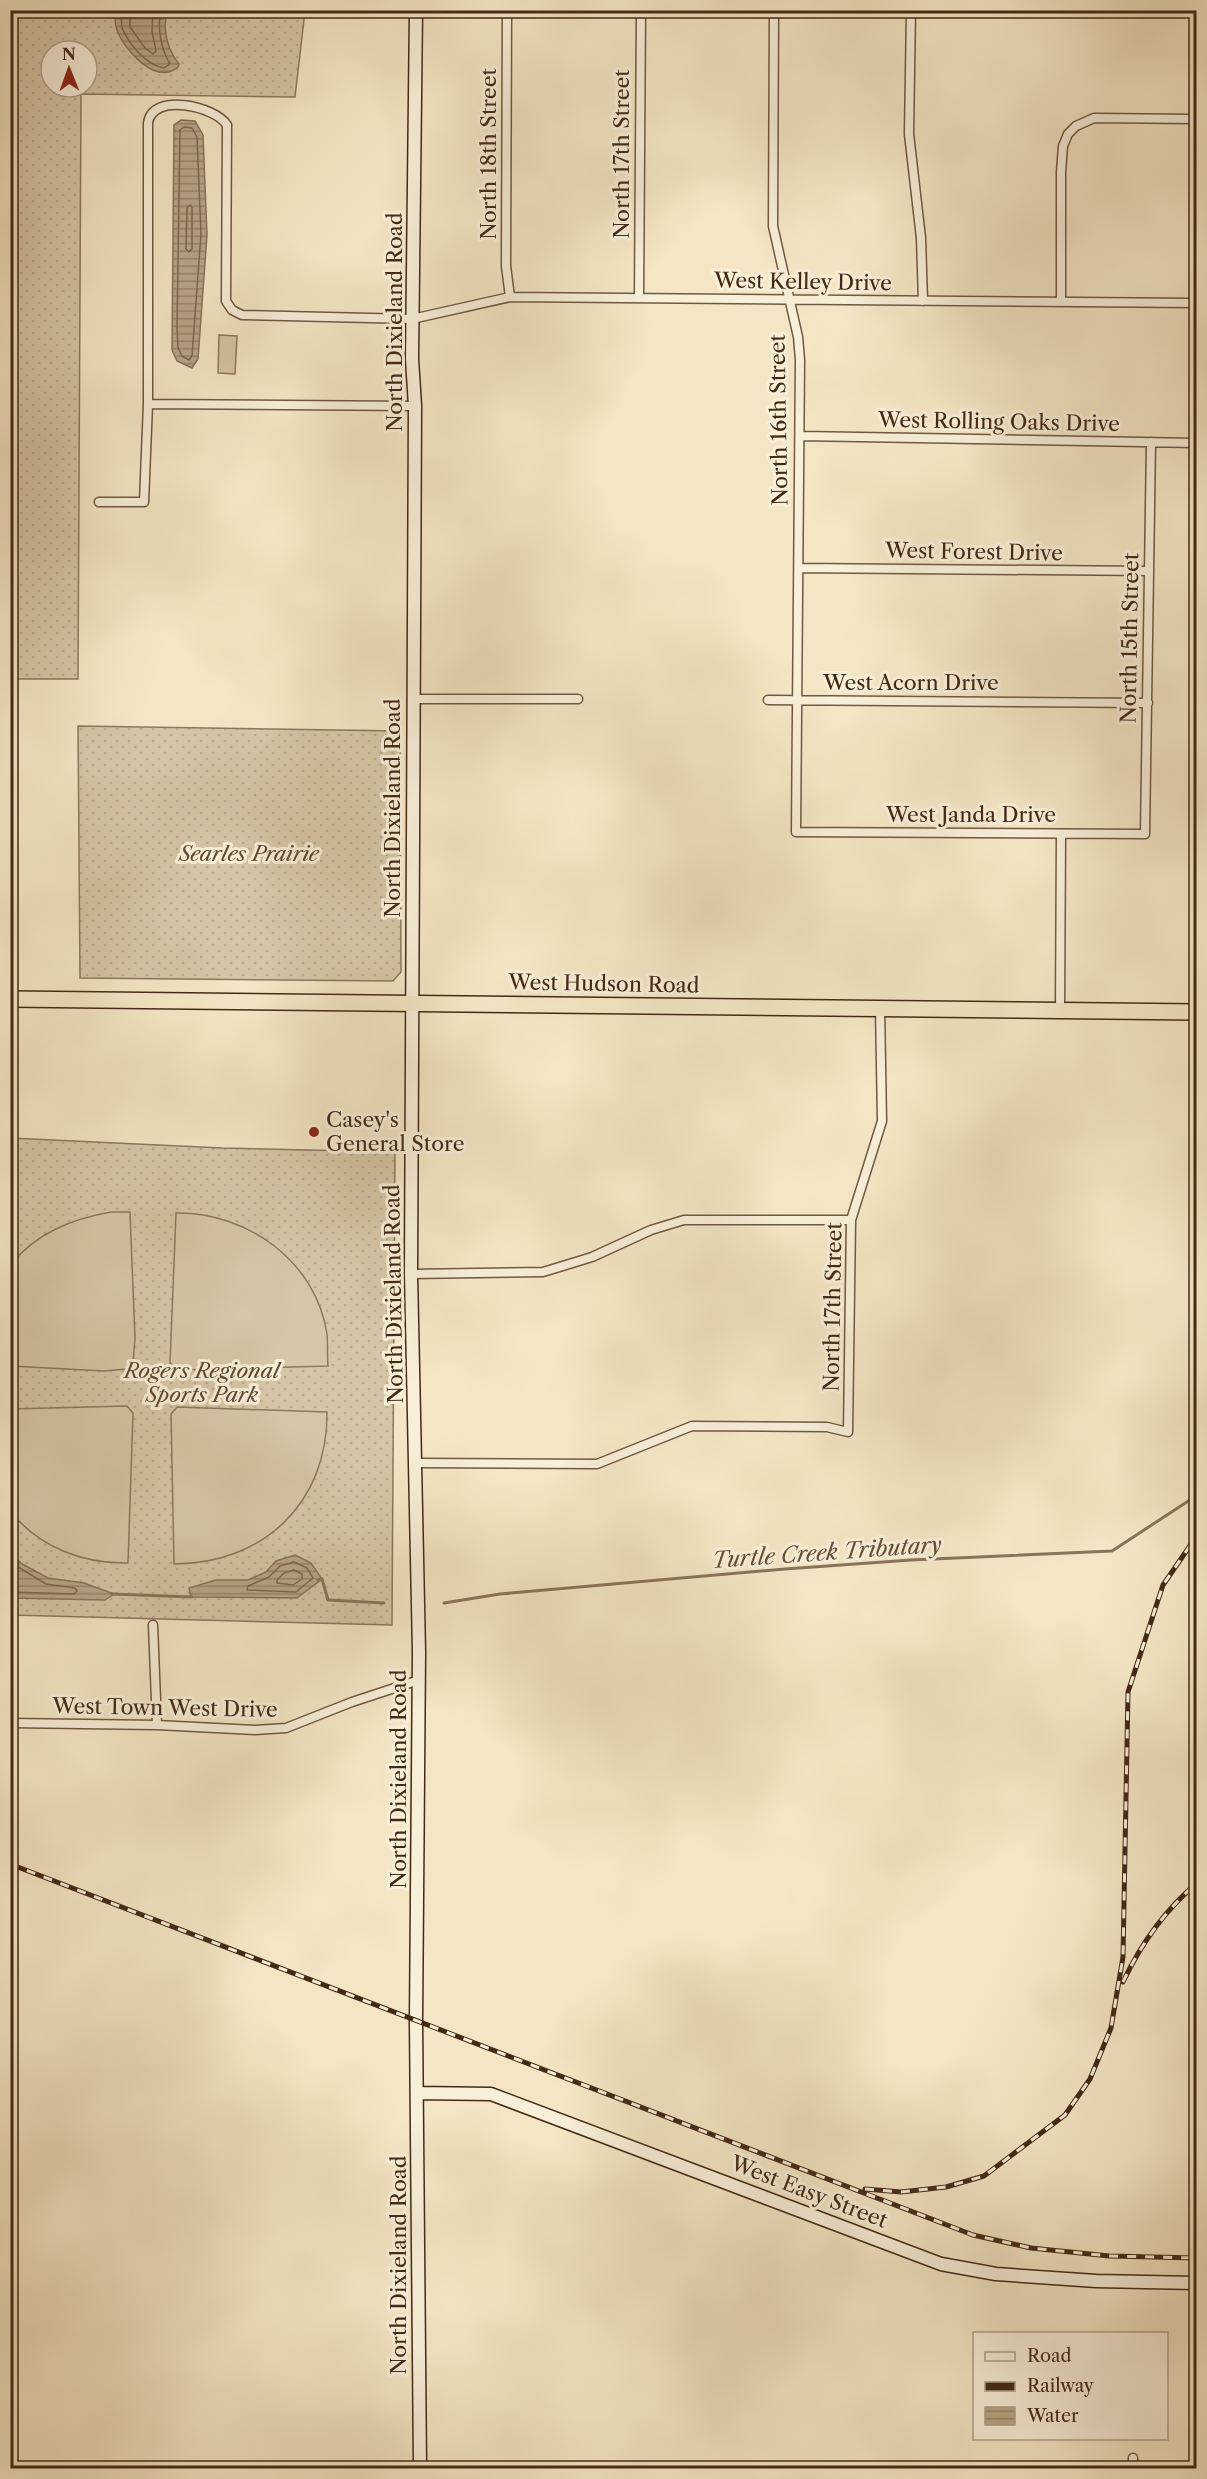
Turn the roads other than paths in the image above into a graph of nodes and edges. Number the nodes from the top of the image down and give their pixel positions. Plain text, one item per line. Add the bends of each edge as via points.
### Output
1 (416, 10) edge
2 (507, 10) edge
3 (641, 10) edge
4 (774, 10) edge
5 (911, 10) edge
6 (1197, 119) edge
7 (510, 297) junction
8 (639, 298) junction
9 (789, 300) junction
10 (923, 301) junction
11 (1061, 302) junction
12 (1197, 303) edge
13 (412, 319) junction
14 (148, 404) junction
15 (415, 406) junction
16 (801, 436) junction
17 (1151, 442) junction
18 (1197, 443) edge
19 (99, 502) dead end
20 (799, 568) junction
21 (1149, 571) junction
22 (412, 699) junction
23 (578, 699) dead end
24 (768, 700) dead end
25 (796, 700) junction
26 (1148, 703) junction
27 (796, 832) joint
28 (1061, 834) junction
29 (1145, 834) joint
30 (10, 999) edge
31 (413, 1003) junction
32 (880, 1007) junction
33 (1060, 1010) junction
34 (1197, 1012) edge
35 (851, 1220) junction
36 (411, 1274) junction
37 (416, 1463) junction
38 (153, 1625) dead end
39 (419, 1680) junction
40 (10, 1723) edge
41 (157, 1725) junction
42 (418, 2093) junction
43 (1197, 2283) edge
44 (1133, 2458) dead end
45 (420, 2469) edge
46 (1133, 2469) edge

1 - 13 street, North Dixieland Road
2 - 7 street, North 18th Street via 506,266
3 - 8 street, North 17th Street
4 - 9 street, North 16th Street via 772,203
5 - 10 street via 909,134 921,238
6 - 11 street via 1094,118 1068,134 1063,146
7 - 8 street, West Kelley Drive
7 - 13 street, West Kelley Drive
8 - 9 street, West Kelley Drive
9 - 10 street, West Kelley Drive
9 - 16 street, North 16th Street via 799,349
10 - 11 street, West Kelley Drive
11 - 12 street, West Kelley Drive
13 - 14 street, West Kelley Drive via 242,315 232,310 226,301 227,125 223,118 198,108 164,106 149,116 148,123
13 - 15 street, North Dixieland Road
14 - 15 street
14 - 19 street via 144,502
15 - 22 street, North Dixieland Road
16 - 17 street, West Rolling Oaks Drive
16 - 20 street, North 16th Street
17 - 18 street, West Rolling Oaks Drive
17 - 21 street, North 15th Street
20 - 21 street, West Forest Drive
20 - 25 street, North 16th Street
21 - 26 street, North 15th Street
22 - 23 street
22 - 31 street, North Dixieland Road
24 - 25 street, West Acorn Drive
25 - 26 street, West Acorn Drive
25 - 27 street, North 16th Street
26 - 29 street, North 15th Street
27 - 28 street, West Janda Drive
28 - 29 street, West Janda Drive
28 - 33 street
30 - 31 highway, West Hudson Road
31 - 32 highway, West Hudson Road
31 - 36 street, North Dixieland Road
32 - 33 highway, West Hudson Road
32 - 35 street, North 17th Street via 882,1121
33 - 34 highway, West Hudson Road
35 - 36 street via 684,1220 543,1272
35 - 37 street, North 17th Street via 848,1432 827,1427 692,1426 597,1464
36 - 37 street, North Dixieland Road
37 - 39 street, North Dixieland Road
38 - 41 street
39 - 41 street, West Town West Drive via 286,1728
39 - 42 street, North Dixieland Road
40 - 41 street, West Town West Drive
42 - 43 street, West Easy Street via 491,2094 942,2264 996,2274
42 - 45 street, North Dixieland Road
44 - 46 street

